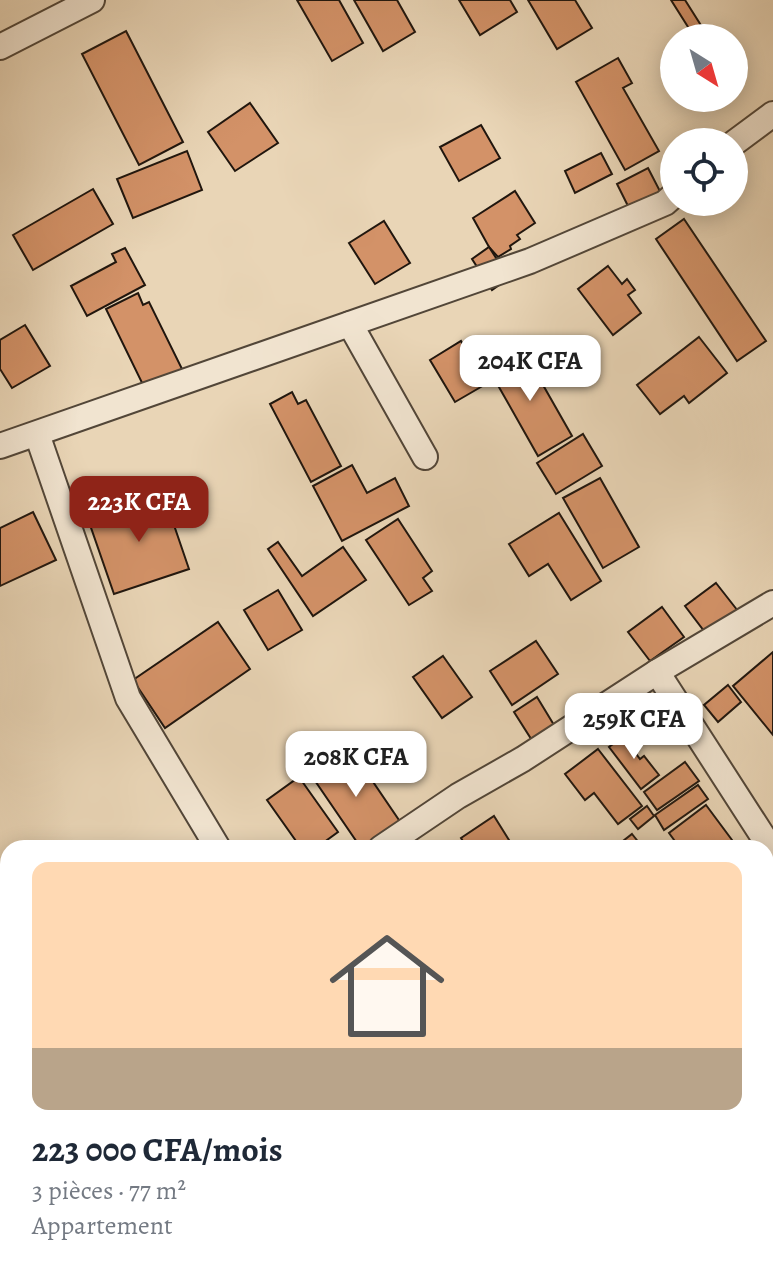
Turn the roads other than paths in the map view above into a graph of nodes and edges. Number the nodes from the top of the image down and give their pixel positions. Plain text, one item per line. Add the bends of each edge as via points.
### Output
1 (92, 0) edge
2 (0, 47) edge
3 (773, 114) edge
4 (748, 133) edge
5 (660, 205) edge
6 (350, 324) junction
7 (37, 434) junction
8 (0, 446) edge
9 (425, 457) dead end
10 (773, 603) edge
11 (657, 672) junction
12 (213, 840) edge
13 (393, 840) edge
14 (765, 840) edge

1 - 2 street
3 - 4 street
5 - 6 street via 530,261
6 - 7 street
6 - 9 street
7 - 8 street
7 - 12 street via 128,698
10 - 11 street
11 - 13 street
11 - 14 street

